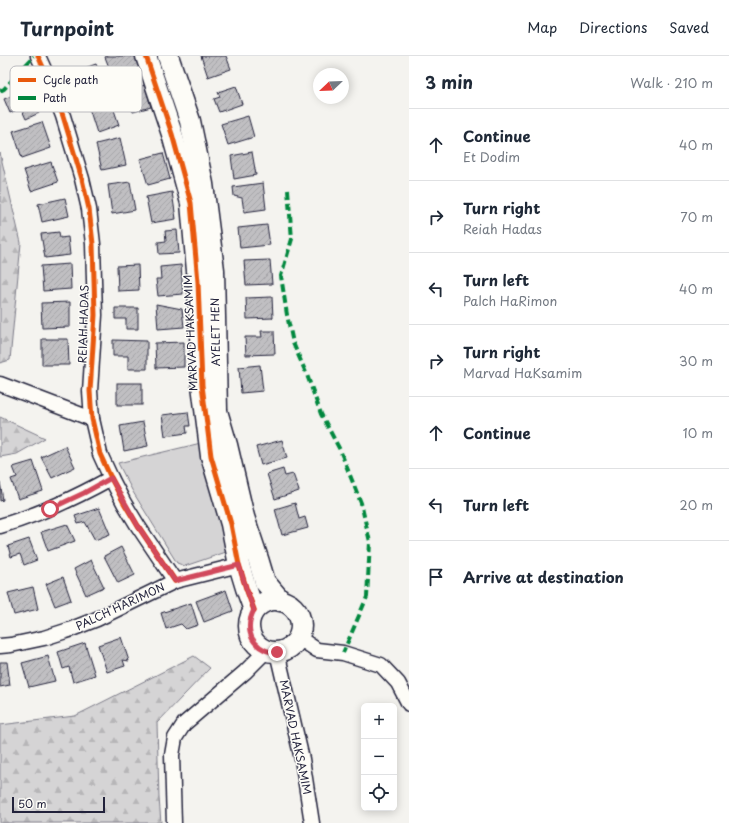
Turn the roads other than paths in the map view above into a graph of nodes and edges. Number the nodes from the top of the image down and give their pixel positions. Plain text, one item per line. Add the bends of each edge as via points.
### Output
1 (38, 56) edge
2 (146, 56) edge
3 (168, 56) edge
4 (43, 66) edge
5 (62, 112) edge
6 (0, 384) edge
7 (92, 419) junction
8 (111, 478) junction
9 (0, 526) edge
10 (239, 565) junction
11 (175, 581) junction
12 (281, 601) junction
13 (254, 610) junction
14 (299, 638) junction
15 (0, 646) edge
16 (272, 652) junction
17 (409, 704) edge
18 (174, 823) edge
19 (312, 823) edge

1 - 4 street, REIAH HADAS
2 - 10 street, MARVAD HAKSAMIM via 172,134 191,203 198,282 202,385 211,456 231,524
3 - 12 street, AYELET HEN via 190,121 204,192 214,270 217,411 244,517 265,582
5 - 7 street, REIAH HADAS via 81,173 93,244 95,315 90,391
6 - 7 street
7 - 8 street, REIAH HADAS via 100,454
8 - 9 street via 50,509
8 - 11 street, REIAH HADAS via 138,526
10 - 11 street, PALCH HARIMON
10 - 13 street, MARVAD HAKSAMIM
11 - 15 street, PALCH HARIMON via 69,630 44,638
12 - 13 street via 271,600
12 - 14 street via 295,609 300,620
13 - 16 street via 249,624 253,641 258,647
14 - 16 street via 286,650
14 - 17 street via 317,650 343,653 381,665 398,684
16 - 18 street via 184,724 175,738 172,756
16 - 19 street, MARVAD HAKSAMIM via 302,759

